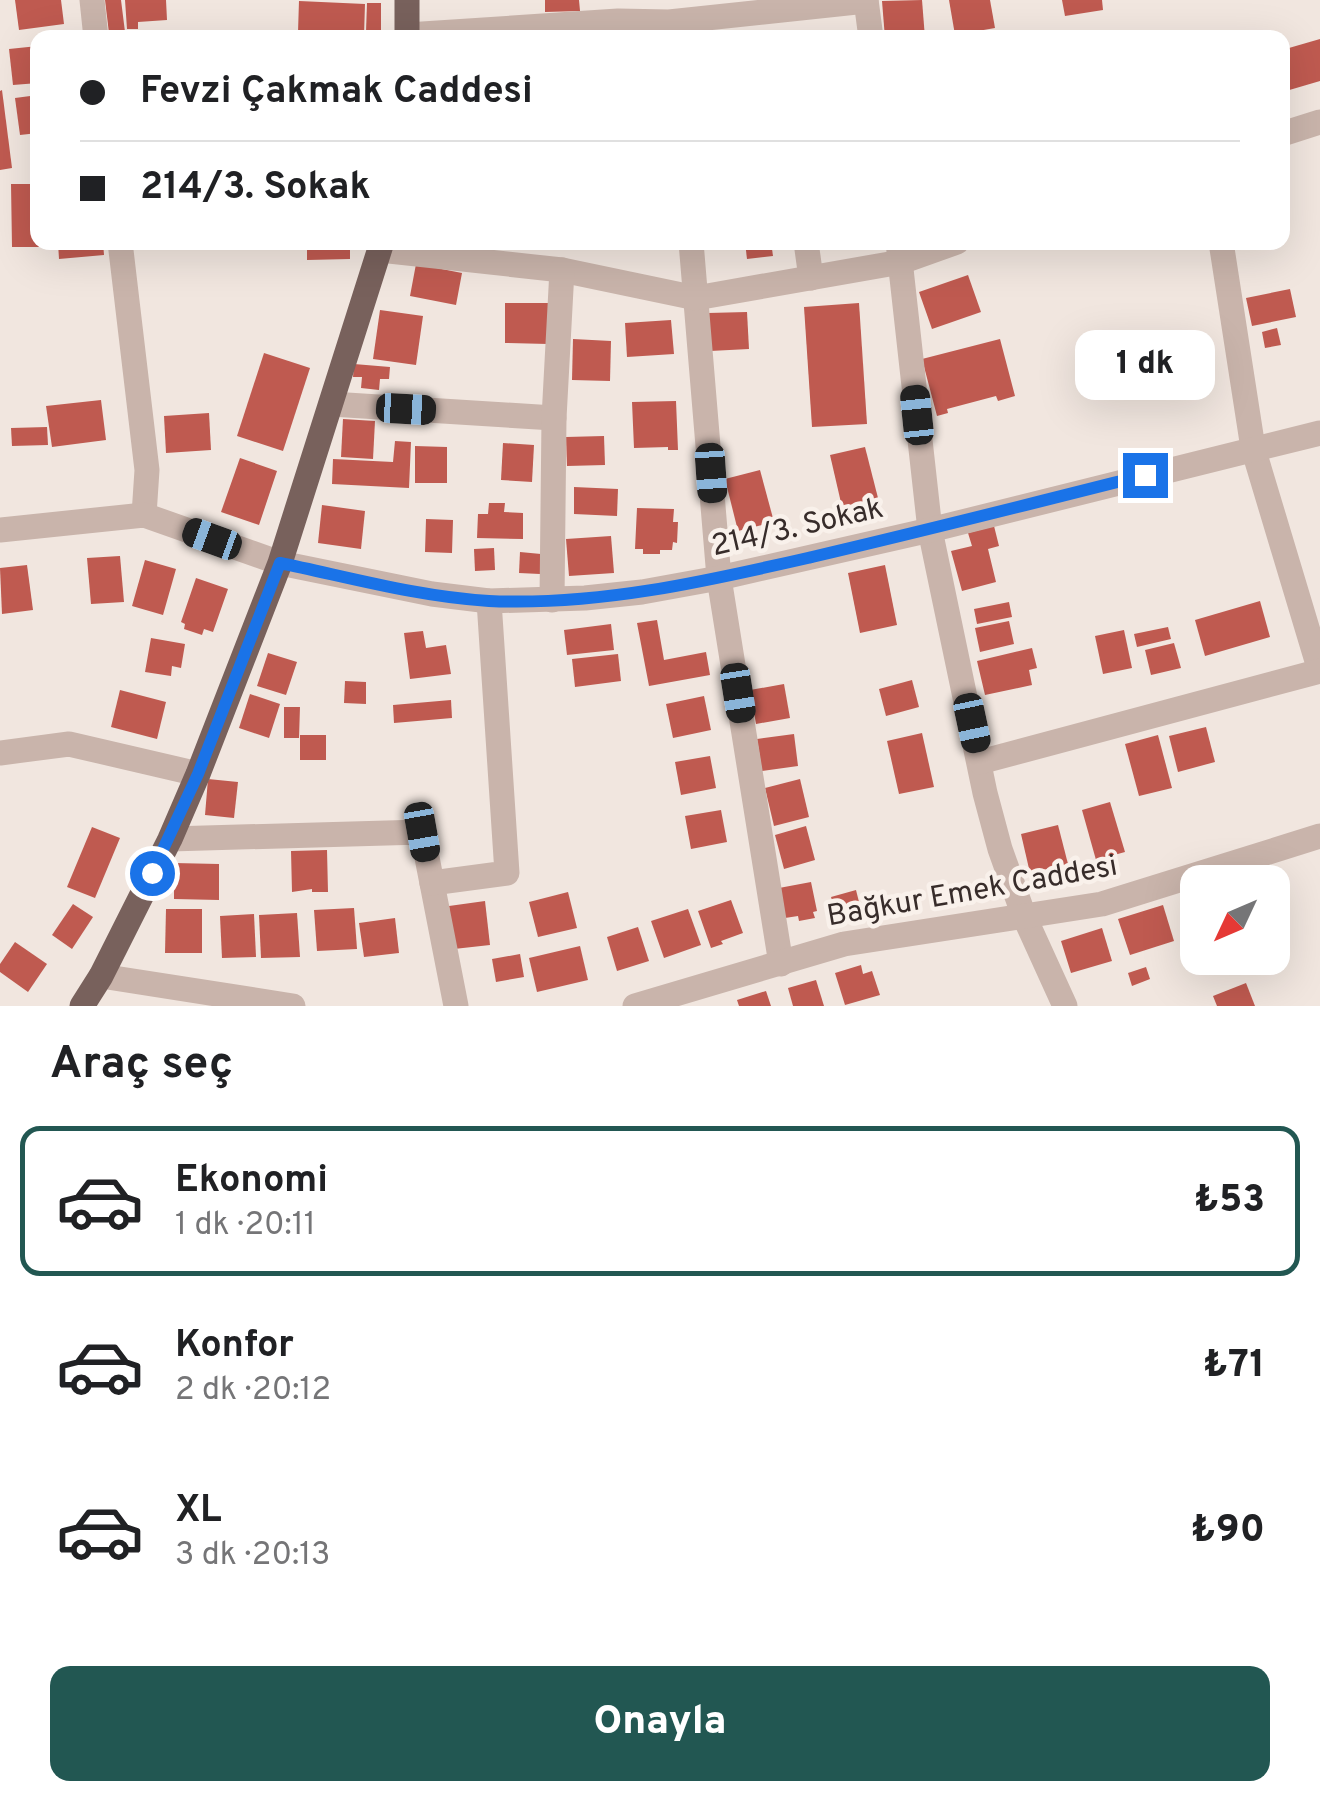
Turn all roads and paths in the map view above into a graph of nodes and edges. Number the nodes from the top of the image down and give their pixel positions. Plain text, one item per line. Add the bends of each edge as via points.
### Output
1 (92, 0) edge
2 (407, 0) edge
3 (866, 0) edge
4 (770, 6) edge
5 (616, 10) edge
6 (95, 30) edge
7 (407, 30) edge
8 (455, 30) edge
9 (670, 30) edge
10 (869, 30) edge
11 (1320, 122) edge
12 (1290, 131) edge
13 (121, 250) edge
14 (380, 250) edge
15 (411, 250) edge
16 (691, 250) edge
17 (807, 250) edge
18 (1222, 250) edge
19 (900, 252) edge
20 (562, 270) junction
21 (811, 278) junction
22 (696, 298) junction
23 (331, 404) junction
24 (554, 418) junction
25 (1320, 433) edge
26 (1253, 448) junction
27 (144, 514) junction
28 (0, 530) edge
29 (930, 530) junction
30 (280, 563) junction
31 (720, 578) junction
32 (552, 600) junction
33 (489, 601) junction
34 (1320, 671) edge
35 (0, 754) edge
36 (980, 762) junction
37 (198, 774) junction
38 (1320, 836) edge
39 (170, 839) junction
40 (432, 884) junction
41 (1024, 916) junction
42 (781, 964) junction
43 (101, 976) junction
44 (82, 1006) edge
45 (293, 1006) edge
46 (456, 1006) edge
47 (635, 1006) edge
48 (1065, 1006) edge

1 - 6 street
2 - 7 main road
3 - 4 street
3 - 10 street
4 - 9 street
5 - 8 street
5 - 9 street
11 - 12 street
13 - 27 street via 146,470
14 - 23 main road
15 - 20 street
16 - 22 street
17 - 21 street
18 - 26 street
19 - 21 street
19 - 29 street
20 - 22 street
20 - 24 street
21 - 22 street
22 - 31 street
23 - 24 street
23 - 30 main road
24 - 32 street
25 - 26 street, 214/3. Sokak
26 - 29 street, 214/3. Sokak
26 - 34 street
27 - 28 street
27 - 30 street, 214/3. Sokak
29 - 31 street, 214/3. Sokak
29 - 36 street
30 - 33 street, 214/3. Sokak
30 - 37 main road
31 - 32 street, 214/3. Sokak
31 - 42 street
32 - 33 street, 214/3. Sokak
33 - 40 street via 507,872
34 - 36 street
35 - 37 street via 69,744
36 - 41 street
37 - 39 main road
38 - 41 street, Bağkur Emek Caddesi via 1102,904
39 - 40 street via 422,832
39 - 43 main road
40 - 46 street
41 - 42 street, Bağkur Emek Caddesi via 886,935
41 - 48 street
42 - 47 street, Bağkur Emek Caddesi
43 - 44 main road
43 - 45 street

